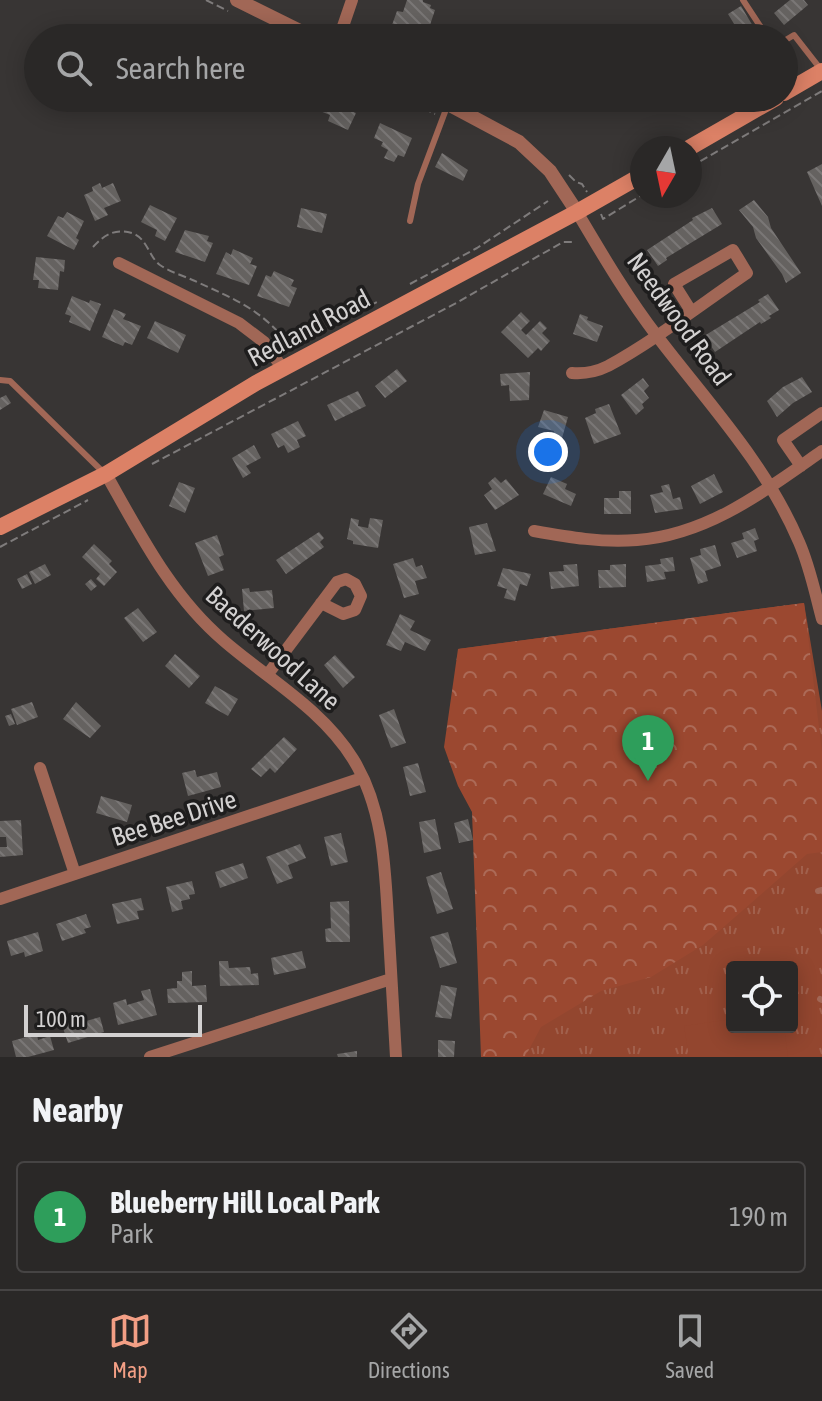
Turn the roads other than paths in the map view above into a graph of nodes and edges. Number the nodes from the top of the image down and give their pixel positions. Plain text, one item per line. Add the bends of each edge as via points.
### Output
1 (237, 0) edge
2 (352, 0) edge
3 (743, 0) edge
4 (286, 24) edge
5 (344, 24) edge
6 (759, 24) edge
7 (798, 40) edge
8 (822, 71) edge
9 (798, 85) edge
10 (440, 112) edge
11 (455, 112) edge
12 (752, 112) edge
13 (702, 141) edge
14 (630, 182) edge
15 (577, 212) junction
16 (410, 221) dead end
17 (119, 263) dead end
18 (691, 311) junction
19 (656, 334) junction
20 (280, 364) junction
21 (572, 373) dead end
22 (0, 380) edge
23 (822, 413) edge
24 (822, 451) edge
25 (801, 466) junction
26 (106, 474) junction
27 (770, 487) junction
28 (0, 527) edge
29 (534, 531) dead end
30 (321, 603) dead end
31 (822, 619) edge
32 (268, 674) junction
33 (40, 768) dead end
34 (362, 778) junction
35 (75, 874) junction
36 (0, 899) edge
37 (391, 979) junction
38 (150, 1057) edge
39 (396, 1057) edge

1 - 4 street
2 - 5 street
3 - 6 lane
7 - 8 lane
8 - 9 main road
10 - 16 lane
11 - 15 street, Needwood Road via 519,142 550,171
12 - 13 main road
14 - 15 main road, Redland Road
15 - 19 street, Needwood Road
15 - 20 main road, Redland Road
17 - 20 street via 239,323 264,342
18 - 18 street via 674,284 733,250 747,273
18 - 19 street
19 - 21 street via 606,367
19 - 27 street, Needwood Road via 744,445
20 - 26 main road, Redland Road
22 - 26 lane via 10,381
23 - 25 street via 783,440
24 - 25 street
25 - 27 street
26 - 28 main road, Redland Road
26 - 32 street, Baederwood Lane via 165,576 225,642
27 - 29 street via 709,522 664,537 609,541
27 - 31 street, Needwood Road via 799,540
30 - 32 street
32 - 34 street, Baederwood Lane via 328,725
33 - 35 street
34 - 35 street, Bee Bee Drive
34 - 37 street, Baederwood Lane via 384,851
35 - 36 street, Bee Bee Drive
37 - 38 street
37 - 39 street, Baederwood Lane

